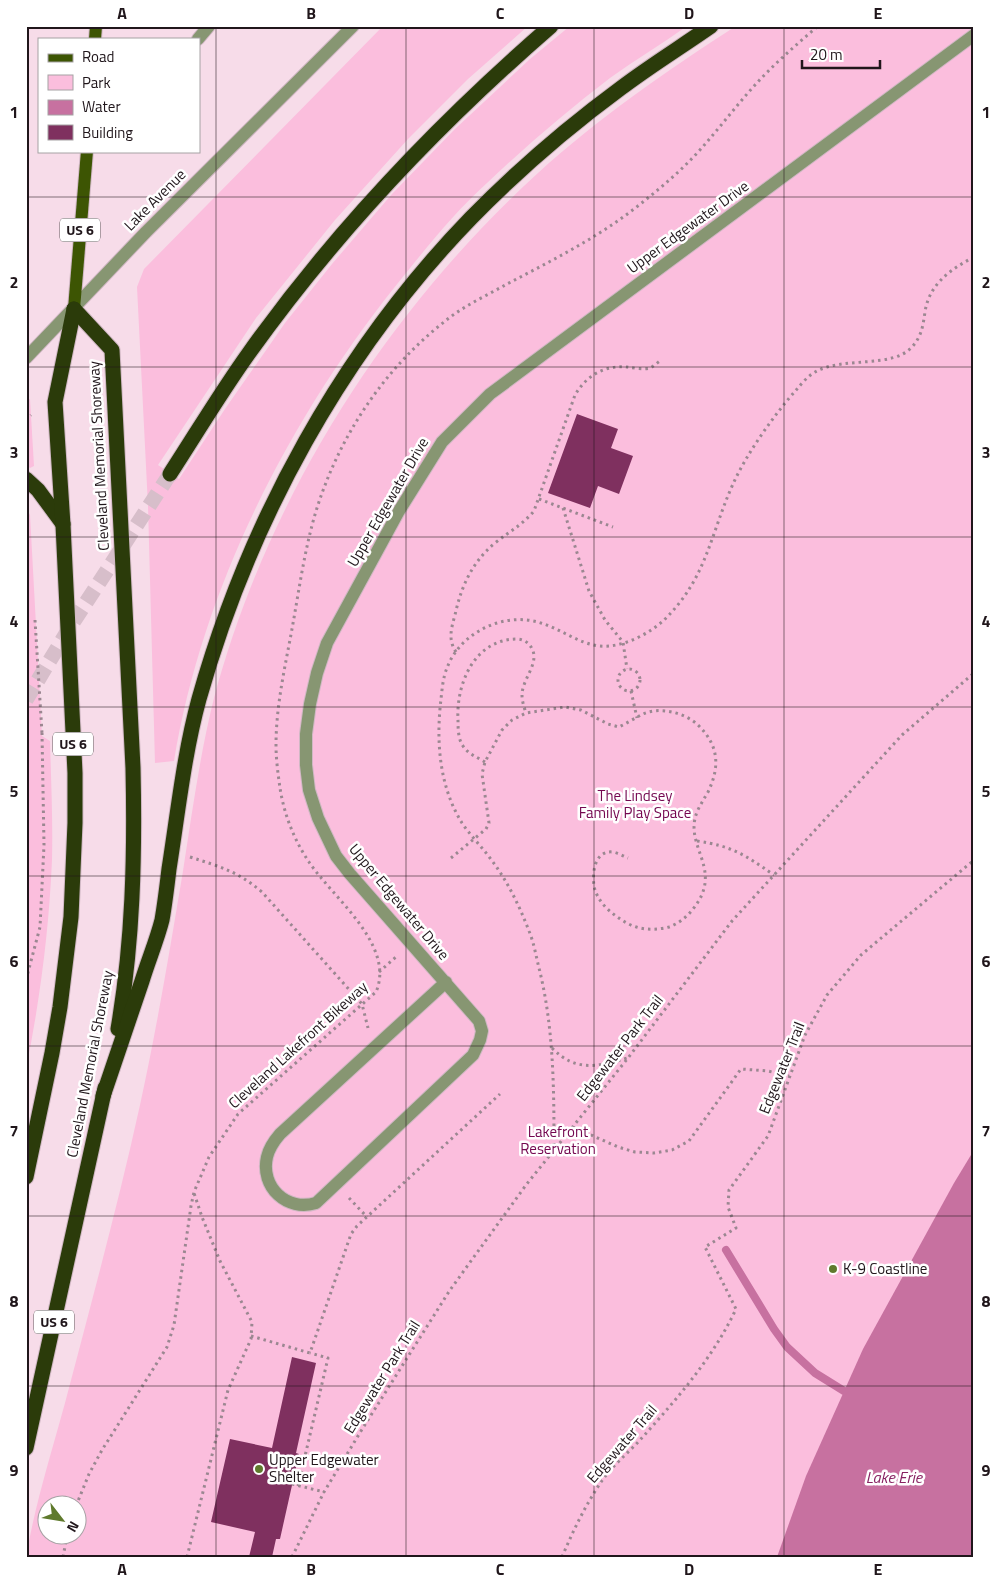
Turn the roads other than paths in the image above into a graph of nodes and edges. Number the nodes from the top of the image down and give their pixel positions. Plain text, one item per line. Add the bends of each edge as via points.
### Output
1 (209, 26) edge
2 (353, 26) edge
3 (551, 26) edge
4 (711, 26) edge
5 (974, 34) edge
6 (199, 38) edge
7 (87, 152) edge
8 (74, 309) junction
9 (26, 358) edge
10 (170, 474) tunnel mouth
11 (26, 479) edge
12 (63, 525) junction
13 (446, 982) junction
14 (103, 1096) junction
15 (26, 1177) edge
16 (26, 1448) edge

1 - 6 street
2 - 8 street, Lake Avenue via 146,232
3 - 10 highway via 443,124 338,238 248,354
4 - 14 highway via 581,119 471,218 378,331 301,451 258,534 206,676 190,739 161,922
5 - 13 street, Upper Edgewater Drive via 490,394 442,442 398,511 327,644 310,704 306,765 309,790 318,818 336,856
7 - 8 main road, US 6
8 - 9 street, Lake Avenue
8 - 12 highway, Cleveland Memorial Shoreway / US 6 via 54,402
8 - 14 highway, Cleveland Memorial Shoreway / US 6 via 112,350 133,768 132,915 121,1008
11 - 12 highway
12 - 15 highway, Cleveland Memorial Shoreway / US 6 via 75,773 71,917 54,1044
13 - 13 street, Upper Edgewater Drive via 280,1134 266,1158 267,1180 274,1192 297,1205 316,1203 473,1056 482,1031 479,1021
14 - 16 highway, Cleveland Memorial Shoreway / US 6

